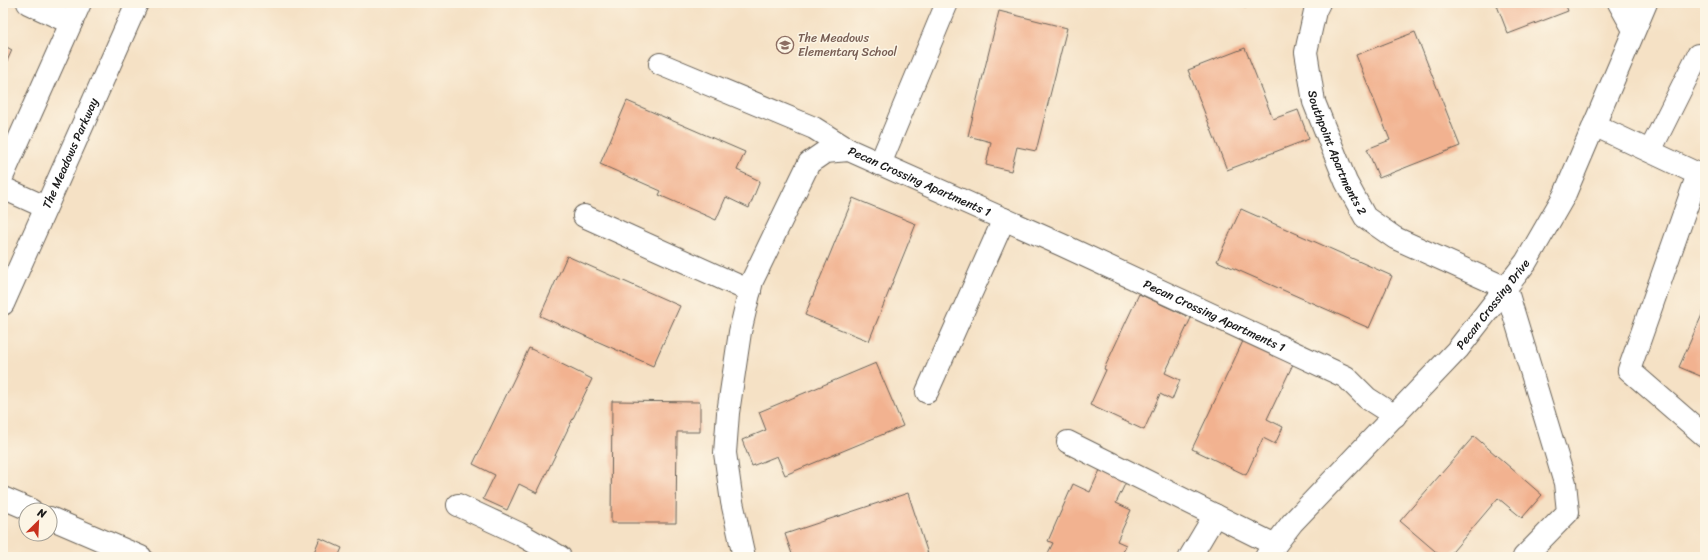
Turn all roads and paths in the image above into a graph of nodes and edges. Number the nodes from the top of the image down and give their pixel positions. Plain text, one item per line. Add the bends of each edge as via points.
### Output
1 (28, 3) edge
2 (80, 3) edge
3 (137, 3) edge
4 (946, 3) edge
5 (1319, 3) edge
6 (1619, 3) edge
7 (1646, 3) edge
8 (71, 23) junction
9 (1634, 30) junction
10 (1705, 54) edge
11 (660, 64) dead end
12 (1594, 125) junction
13 (849, 150) junction
14 (1650, 152) junction
15 (880, 164) junction
16 (3, 175) edge
17 (3, 188) edge
18 (45, 207) junction
19 (584, 216) dead end
20 (1004, 219) junction
21 (1506, 288) junction
22 (750, 291) junction
23 (3, 304) edge
24 (926, 392) dead end
25 (1395, 416) junction
26 (1705, 436) edge
27 (1068, 442) dead end
28 (3, 498) edge
29 (18, 504) edge
30 (458, 505) dead end
31 (1215, 515) junction
32 (58, 521) edge
33 (1270, 551) edge
34 (141, 557) edge
35 (560, 557) edge
36 (744, 557) edge
37 (1190, 557) edge
38 (1524, 557) edge

1 - 8 street
2 - 8 street
3 - 18 street, The Meadows Parkway
4 - 15 street
5 - 21 street, Southpoint Apartments 2 via 1306,52 1314,102 1346,182 1365,217 1395,238
6 - 9 street
7 - 9 street, Pecan Crossing Drive
8 - 16 street
9 - 12 street, Pecan Crossing Drive
10 - 14 street via 1698,55
11 - 13 street via 814,128
12 - 14 street
12 - 21 street, Pecan Crossing Drive via 1564,196 1526,262
13 - 15 street, Pecan Crossing Apartments 1
13 - 22 street, Pecan Crossing Apartments 1 via 825,152 809,163 752,281
14 - 26 street via 1698,174 1629,370
15 - 20 street, Pecan Crossing Apartments 1
17 - 18 street
18 - 23 street, The Meadows Parkway
19 - 22 street
20 - 24 street
20 - 25 street, Pecan Crossing Apartments 1 via 1346,377 1367,398
21 - 25 street, Pecan Crossing Drive via 1458,349
21 - 38 street via 1565,483 1568,512
22 - 36 street, Pecan Crossing Apartments 1 via 740,332 725,454
25 - 33 street, Pecan Crossing Drive via 1292,523
27 - 31 street
28 - 29 street
30 - 35 street via 518,533
31 - 33 street
31 - 37 street
32 - 34 street

